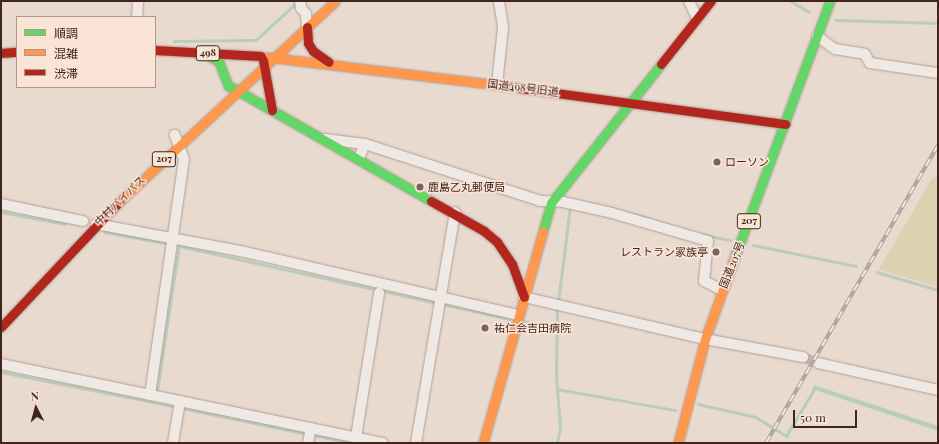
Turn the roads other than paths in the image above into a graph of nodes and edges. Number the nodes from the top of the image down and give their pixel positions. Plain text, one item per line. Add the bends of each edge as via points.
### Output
1 (138, 1) edge
2 (300, 1) edge
3 (321, 1) edge
4 (335, 1) edge
5 (499, 1) edge
6 (689, 1) edge
7 (711, 1) edge
8 (830, 1) edge
9 (306, 14) junction
10 (137, 16) edge
11 (697, 18) junction
12 (307, 27) junction
13 (817, 36) junction
14 (156, 50) edge
15 (1, 52) edge
16 (16, 52) edge
17 (204, 53) junction
18 (261, 56) junction
19 (273, 58) junction
20 (330, 63) junction
21 (250, 66) dead end
22 (265, 66) junction
23 (938, 73) edge
24 (497, 85) junction
25 (238, 91) junction
26 (630, 102) junction
27 (272, 110) junction
28 (785, 124) junction
29 (175, 135) dead end
30 (323, 138) junction
31 (365, 144) junction
32 (179, 145) junction
33 (359, 158) junction
34 (551, 202) junction
35 (1, 204) edge
36 (455, 212) junction
37 (86, 218) joint
38 (96, 224) junction
39 (74, 232) dead end
40 (172, 240) junction
41 (512, 264) junction
42 (532, 266) junction
43 (722, 290) junction
44 (21, 291) dead end
45 (379, 292) dead end
46 (524, 297) junction
47 (440, 301) junction
48 (1, 314) edge
49 (518, 315) junction
50 (1, 327) edge
51 (705, 339) junction
52 (803, 357) tunnel mouth
53 (818, 363) tunnel mouth
54 (1, 364) edge
55 (938, 390) edge
56 (150, 395) junction
57 (180, 401) junction
58 (311, 428) junction
59 (356, 437) junction
60 (308, 441) edge
61 (173, 443) edge
62 (383, 443) edge
63 (416, 443) edge
64 (483, 443) edge
65 (678, 443) edge

1 - 10 street
2 - 9 street via 301,8
3 - 9 main road
4 - 12 main road, 中村バイパス / 207
5 - 24 street via 503,27
6 - 11 street
7 - 11 main road
8 - 13 main road, 国道207号 / 207
9 - 12 street
9 - 18 main road
11 - 26 main road
12 - 19 main road, 中村バイパス / 207
12 - 20 main road via 308,43 313,51
13 - 23 street via 835,49 865,54 870,63
13 - 28 main road, 国道207号 / 207
14 - 17 main road, 498
15 - 16 main road
17 - 18 main road, 498
17 - 25 main road via 219,62 228,86
18 - 19 main road, 国道498号旧道
18 - 21 main road
18 - 22 main road
19 - 20 main road, 国道498号旧道
19 - 22 main road, 中村バイパス / 207
20 - 24 main road, 国道498号旧道
22 - 25 main road, 中村バイパス / 207
22 - 27 main road
24 - 26 main road, 国道498号旧道
25 - 27 main road
25 - 32 main road, 中村バイパス / 207
26 - 28 main road, 国道498号旧道
26 - 34 main road
27 - 30 main road
28 - 43 main road, 国道207号 / 207
29 - 32 street
30 - 31 street
30 - 33 main road
31 - 33 street
31 - 34 street via 540,201
32 - 38 main road, 中村バイパス / 207
32 - 40 street via 184,159
33 - 36 main road
34 - 42 main road
34 - 43 street via 612,213 708,241 704,281
35 - 37 street
36 - 41 main road via 497,242
36 - 47 street
37 - 39 main road, 中村バイパス
38 - 40 street
38 - 50 main road, 中村バイパス / 207
40 - 47 street via 245,252
40 - 56 street
41 - 42 main road
41 - 46 main road
42 - 46 main road
43 - 51 main road, 国道207号 / 207
44 - 48 main road
45 - 59 street
46 - 49 main road
46 - 51 street
47 - 49 street
47 - 63 street
49 - 64 main road
51 - 52 street
51 - 65 main road, 国道207号 / 207
53 - 55 street
54 - 56 street
56 - 57 street
57 - 58 street
57 - 61 street
58 - 59 street
58 - 60 street
59 - 62 street

